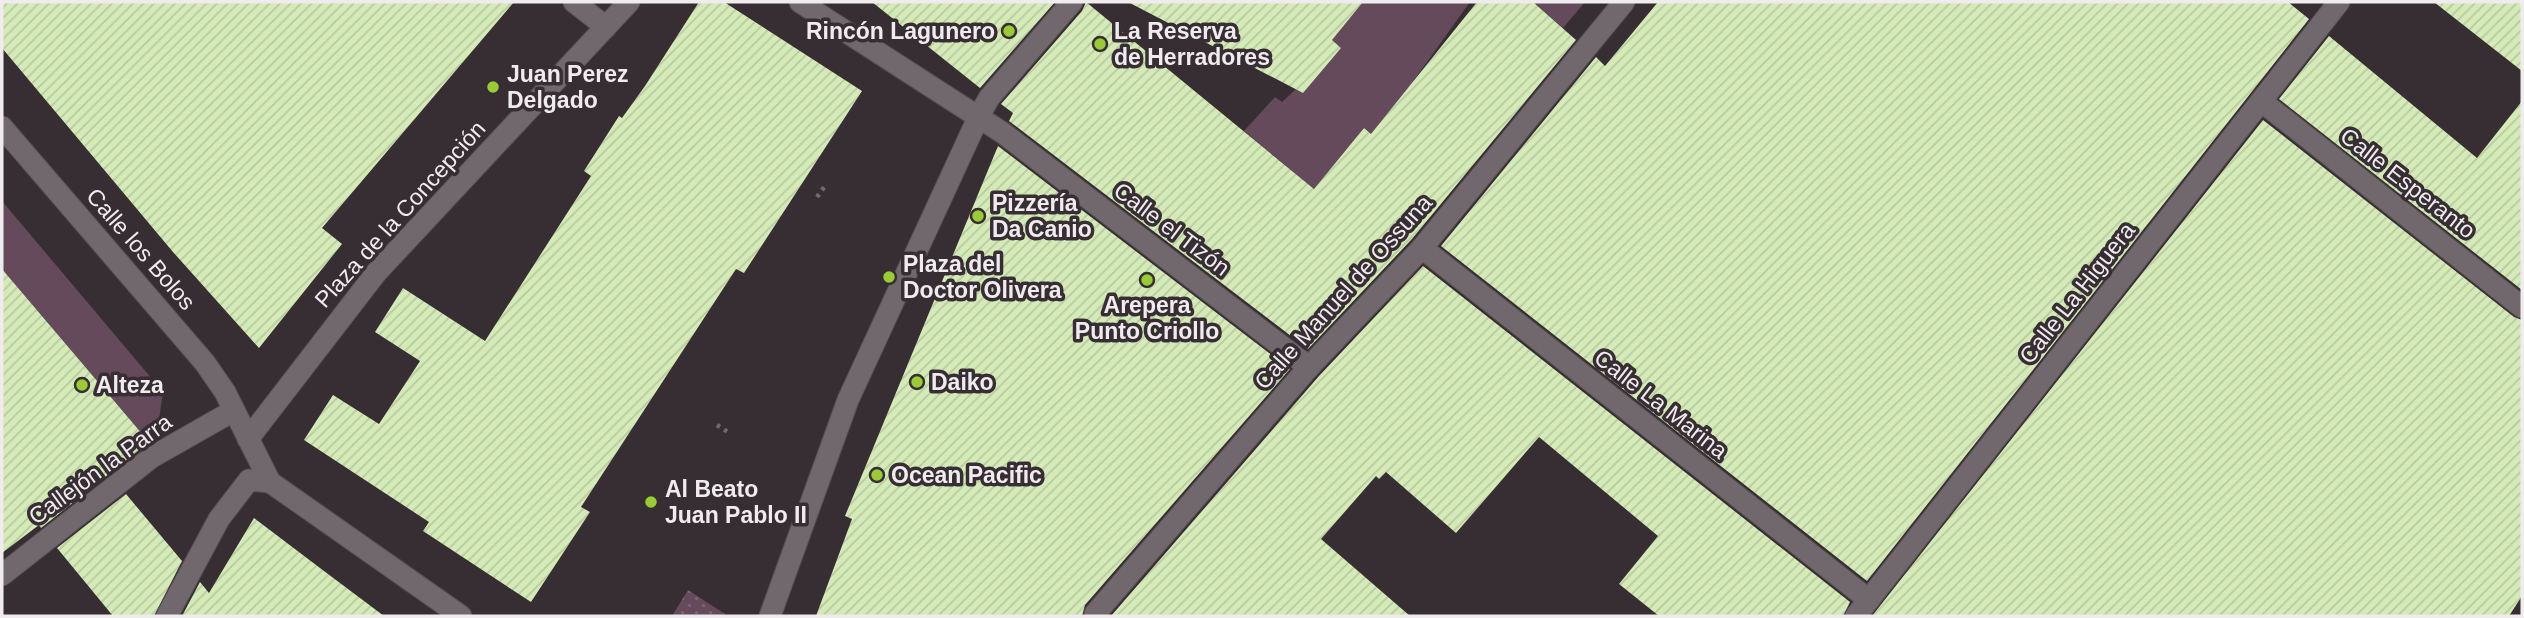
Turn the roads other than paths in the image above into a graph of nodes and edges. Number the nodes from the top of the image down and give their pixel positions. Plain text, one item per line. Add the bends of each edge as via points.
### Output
1 (573, 2) edge
2 (629, 2) edge
3 (800, 2) edge
4 (1072, 2) edge
5 (1624, 2) edge
6 (2339, 2) edge
7 (606, 27) junction
8 (2261, 101) junction
9 (979, 116) junction
10 (2, 127) edge
11 (1422, 248) junction
12 (2522, 307) edge
13 (1308, 367) junction
14 (233, 411) junction
15 (248, 439) junction
16 (270, 482) junction
17 (2, 576) edge
18 (1862, 608) edge
19 (1096, 615) edge
20 (167, 616) edge
21 (461, 616) edge
22 (770, 616) edge

1 - 7 street
2 - 7 street, Plaza de la Concepción
3 - 9 street
4 - 9 street via 989,97
5 - 11 street, Calle Manuel de Ossuna
6 - 8 street, Calle La Higuera
7 - 15 street, Plaza de la Concepción via 376,273
8 - 12 street, Calle Esperanto
8 - 18 street, Calle La Higuera
9 - 13 street, Calle el Tizón
9 - 22 street via 848,400
10 - 14 street, Calle los Bolos via 205,363
11 - 13 street, Calle Manuel de Ossuna
11 - 18 street, Calle La Marina
13 - 19 street, Calle Manuel de Ossuna
14 - 15 street, Calle los Bolos
14 - 17 street, Callejón la Parra via 152,457
15 - 16 street, Calle los Bolos
16 - 20 street via 249,480 219,519
16 - 21 street

